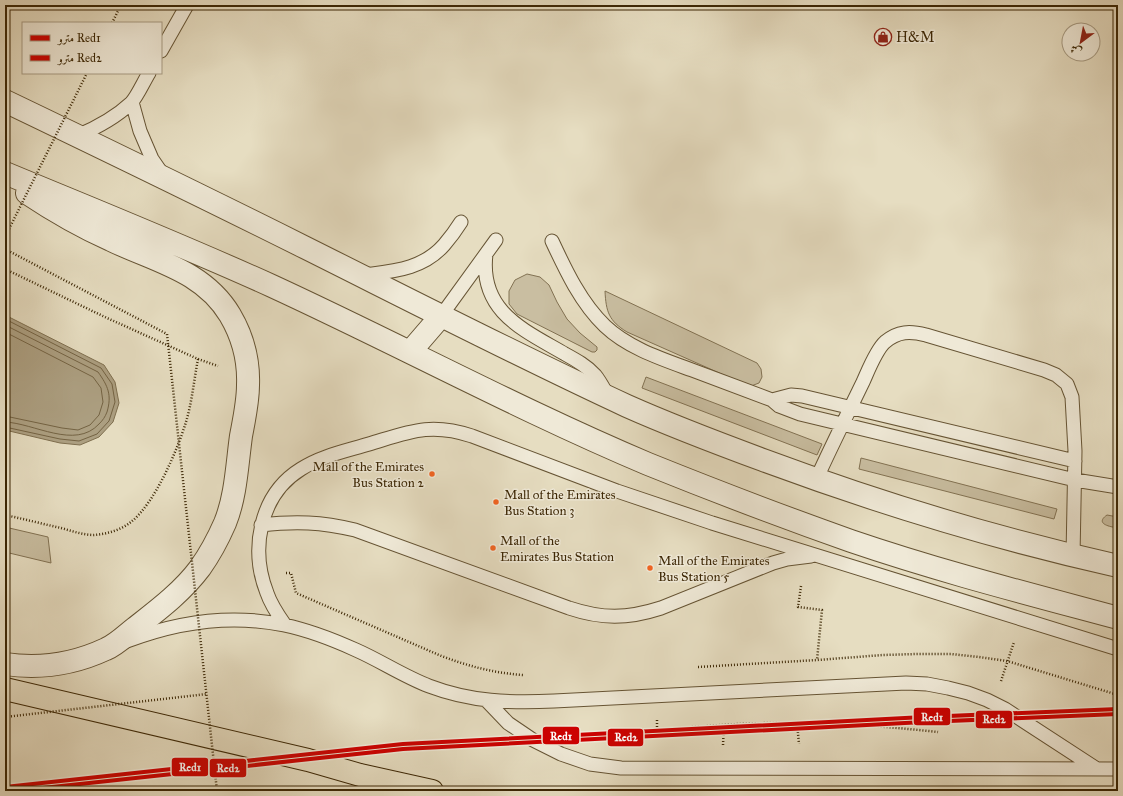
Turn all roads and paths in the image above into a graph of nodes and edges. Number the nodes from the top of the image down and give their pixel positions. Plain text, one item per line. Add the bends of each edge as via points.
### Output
1 (121, 5) edge
2 (187, 5) edge
3 (112, 22) edge
4 (162, 49) edge
5 (86, 74) edge
6 (148, 74) edge
7 (5, 101) edge
8 (132, 102) junction
9 (78, 136) junction
10 (5, 173) edge
11 (5, 178) edge
12 (165, 178) junction
13 (461, 222) dead end
14 (5, 237) edge
15 (496, 240) dead end
16 (552, 241) dead end
17 (5, 249) edge
18 (486, 254) junction
19 (5, 269) edge
20 (362, 276) junction
21 (441, 316) junction
22 (410, 352) junction
23 (198, 359) junction
24 (224, 368) dead end
25 (609, 397) junction
26 (772, 400) junction
27 (850, 407) junction
28 (842, 424) junction
29 (1075, 461) junction
30 (816, 480) junction
31 (1075, 480) junction
32 (1118, 487) edge
33 (5, 515) edge
34 (261, 525) junction
35 (818, 555) junction
36 (1073, 556) junction
37 (1118, 566) edge
38 (262, 577) junction
39 (801, 586) dead end
40 (1118, 618) edge
41 (285, 625) junction
42 (1016, 635) dead end
43 (108, 649) junction
44 (1118, 649) edge
45 (817, 660) junction
46 (1007, 662) junction
47 (5, 664) edge
48 (696, 667) dead end
49 (528, 676) dead end
50 (999, 687) dead end
51 (5, 689) edge
52 (207, 694) junction
53 (1118, 695) edge
54 (657, 696) junction
55 (486, 700) junction
56 (5, 717) edge
57 (938, 732) dead end
58 (1097, 769) junction
59 (1118, 769) edge
60 (217, 791) edge
61 (432, 791) edge

1 - 3 path
2 - 4 lane
5 - 14 path, bridge
6 - 8 lane
7 - 9 street
8 - 9 lane via 96,128
8 - 12 lane via 140,131 152,159
9 - 12 street
10 - 22 street via 133,225 272,286
11 - 43 street via 38,201 87,229 187,274 203,285 229,313 245,349 248,387 234,487 226,521 200,568 183,588
12 - 20 street
13 - 20 lane via 444,246 418,265 403,270
15 - 18 lane
16 - 26 lane via 566,271 588,307 605,327 648,354
17 - 52 path, bridge via 167,334
18 - 21 lane
18 - 25 lane via 487,283 494,301 505,315 518,326 580,363 596,376
19 - 23 path
20 - 21 street
21 - 22 street
21 - 25 street
22 - 40 street via 553,422 749,504 852,541 957,574
23 - 24 path
23 - 33 path via 186,421 172,460 152,497 130,523 107,533 93,535
25 - 30 street via 710,440
26 - 27 lane via 791,395
26 - 28 lane via 789,410
27 - 28 lane
27 - 29 lane
27 - 29 lane via 884,343 897,335 912,332 926,335 1044,370 1067,384 1072,397
28 - 30 lane
28 - 31 lane
29 - 31 lane
30 - 36 street via 944,521
31 - 32 lane
31 - 36 lane
34 - 35 lane via 308,522 355,530 568,608 599,616 631,616 646,613 773,563
34 - 35 lane via 275,494 286,480 314,461 406,432 432,428 460,431 617,491
34 - 38 lane via 258,541
35 - 44 lane
36 - 37 street
38 - 41 lane via 267,594
38 - 49 path via 291,572 296,593 461,664 482,670
39 - 45 path via 798,607 822,610
41 - 43 lane via 218,620 190,623 162,629
41 - 55 lane via 355,650 430,686
42 - 46 path
43 - 47 street via 61,664
45 - 46 path via 883,655 951,654
45 - 48 path
46 - 50 path
46 - 53 path
51 - 61 highway
52 - 56 path, bridge
52 - 60 path, bridge
54 - 55 lane via 531,702
54 - 57 path via 657,730 724,724 797,723 883,726
54 - 58 lane via 927,684 968,693 1005,709
55 - 58 lane via 508,723 533,740 561,754 590,764 621,768
58 - 59 lane

